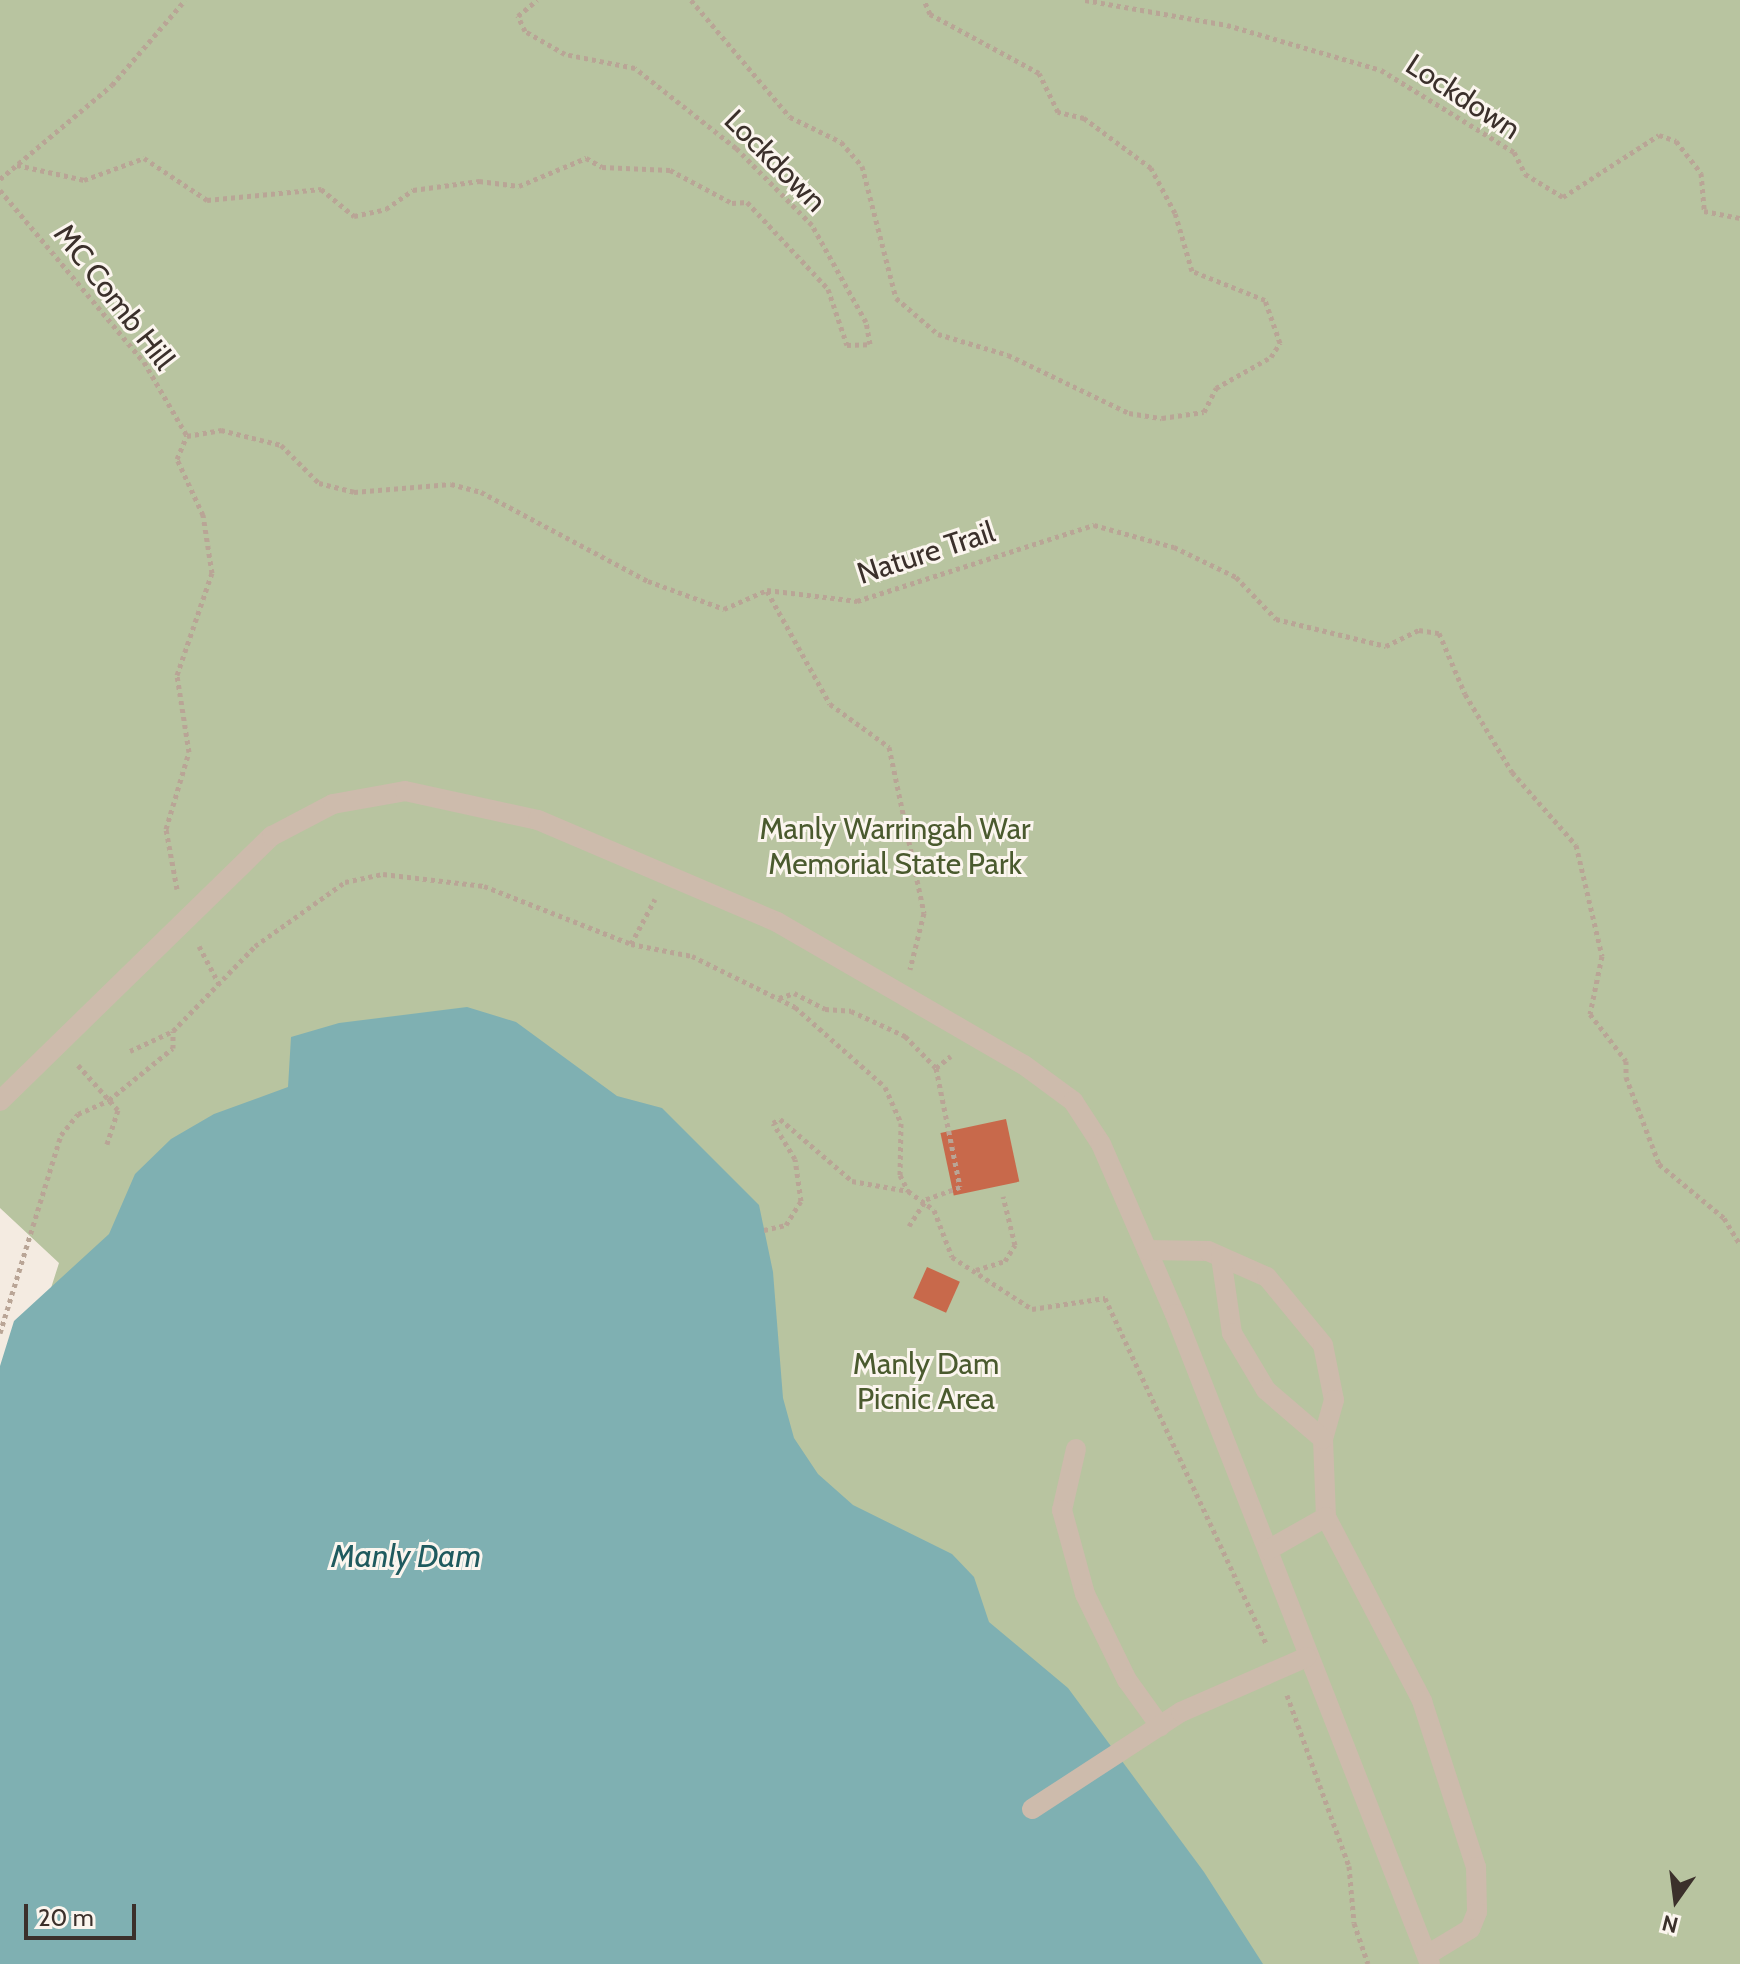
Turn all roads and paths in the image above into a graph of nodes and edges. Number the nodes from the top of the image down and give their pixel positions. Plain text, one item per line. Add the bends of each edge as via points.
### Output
1 (185, 0) edge
2 (537, 0) edge
3 (691, 0) edge
4 (924, 0) edge
5 (1085, 0) edge
6 (17, 165) junction
7 (0, 179) edge
8 (0, 190) edge
9 (1740, 218) edge
10 (187, 436) junction
11 (767, 590) junction
12 (173, 877) dead end
13 (666, 878) junction
14 (186, 921) junction
15 (631, 944) junction
16 (909, 973) dead end
17 (219, 984) junction
18 (778, 998) junction
19 (173, 1031) junction
20 (61, 1047) junction
21 (130, 1051) dead end
22 (109, 1100) junction
23 (0, 1101) edge
24 (107, 1144) dead end
25 (908, 1191) junction
26 (1003, 1196) dead end
27 (925, 1200) junction
28 (909, 1226) dead end
29 (764, 1230) dead end
30 (1740, 1245) edge
31 (1147, 1250) junction
32 (1221, 1257) junction
33 (975, 1270) junction
34 (0, 1333) edge
35 (1323, 1439) junction
36 (1076, 1449) dead end
37 (1326, 1517) junction
38 (1268, 1550) junction
39 (1307, 1657) junction
40 (1277, 1671) junction
41 (1160, 1726) junction
42 (1032, 1809) dead end
43 (1428, 1960) edge
44 (1368, 1964) edge

1 - 6 path via 112,85
2 - 6 path, Lockdown via 518,16 525,31 565,54 635,68 736,148 812,225 866,322 870,344 847,345 828,289 747,202 732,203 670,170 602,167 586,158 519,186 479,181 413,190 386,209 354,216 321,189 207,200 144,158 84,180
3 - 4 path, Lockdown via 790,117 841,142 862,166 896,298 938,334 1008,355 1129,413 1162,418 1204,412 1216,388 1271,357 1280,343 1265,300 1192,271 1175,213 1151,168 1084,118 1058,112 1039,73 930,14
5 - 9 path, Lockdown via 1227,25 1381,70 1514,152 1525,174 1563,197 1659,135 1676,141 1701,173 1704,211
6 - 7 path
8 - 10 path, MC Comb Hill via 144,362
10 - 11 path via 221,430 281,445 319,483 354,492 451,484 481,492 648,581 724,609
10 - 12 path via 177,459 203,515 212,573 177,675 189,752 166,829
11 - 16 path via 830,704 889,747 924,913
11 - 30 path, Nature Trail via 857,601 1094,525 1174,547 1236,577 1276,619 1386,646 1419,630 1439,633 1512,772 1576,845 1602,956 1590,1014 1626,1061 1626,1077 1659,1164 1724,1218
13 - 14 lane via 538,820 405,791 333,804 272,836
13 - 15 path
13 - 31 lane via 777,922 1024,1065 1073,1101 1101,1144
14 - 17 path
14 - 20 lane
15 - 17 path via 484,886 383,874 345,882 255,946
15 - 18 path via 692,956
17 - 19 path
18 - 25 path via 885,1087 901,1123 900,1175
18 - 27 path via 794,993 825,1009 851,1011 905,1036 936,1068 960,1187
19 - 21 path
19 - 22 path via 173,1048
20 - 22 path
20 - 23 lane
22 - 24 path via 118,1110
22 - 34 path via 78,1114 61,1135
25 - 27 path
25 - 29 path via 852,1181 780,1119 773,1123 795,1159 801,1201 786,1225
26 - 33 path via 1015,1245 1005,1261
27 - 28 path
27 - 33 path via 952,1257
31 - 32 lane
31 - 38 lane
32 - 35 lane via 1232,1333 1266,1390
32 - 35 lane via 1267,1277 1323,1345 1334,1400
33 - 40 path via 1032,1309 1105,1298 1237,1571
35 - 37 lane
36 - 41 lane via 1062,1510 1085,1594 1127,1680
37 - 38 lane
37 - 43 lane via 1422,1701 1476,1867 1477,1912 1470,1929
38 - 39 lane
39 - 40 lane
39 - 43 lane
40 - 41 lane
40 - 44 path via 1349,1866 1354,1923
41 - 42 lane

